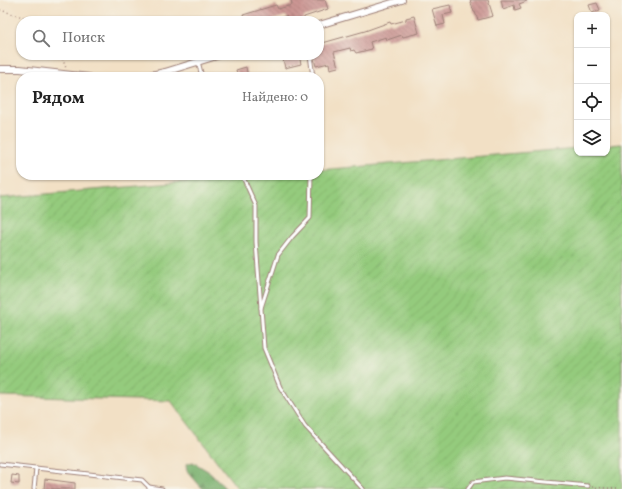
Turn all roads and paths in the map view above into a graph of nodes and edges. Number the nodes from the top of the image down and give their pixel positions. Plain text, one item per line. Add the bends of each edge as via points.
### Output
1 (402, 0) edge
2 (0, 10) edge
3 (20, 16) edge
4 (324, 23) edge
5 (63, 60) edge
6 (202, 60) edge
7 (311, 60) edge
8 (198, 61) junction
9 (0, 70) edge
10 (44, 72) edge
11 (68, 72) edge
12 (165, 72) edge
13 (201, 72) edge
14 (312, 72) edge
15 (244, 180) edge
16 (311, 180) edge
17 (261, 310) junction
18 (0, 464) edge
19 (36, 468) junction
20 (588, 486) joint
21 (149, 488) edge
22 (34, 489) edge
23 (162, 489) edge
24 (363, 489) edge
25 (468, 489) edge
26 (618, 489) edge

1 - 4 street
2 - 3 path
5 - 11 path
6 - 8 street
7 - 14 lane
8 - 12 street
8 - 13 lane
9 - 10 street
15 - 17 lane via 256,206
16 - 17 lane via 310,218 278,255
17 - 24 lane via 264,348 280,387 305,426
18 - 19 lane
19 - 21 lane via 142,480
19 - 22 lane
20 - 25 lane via 498,478 473,482
20 - 26 path
21 - 23 lane

